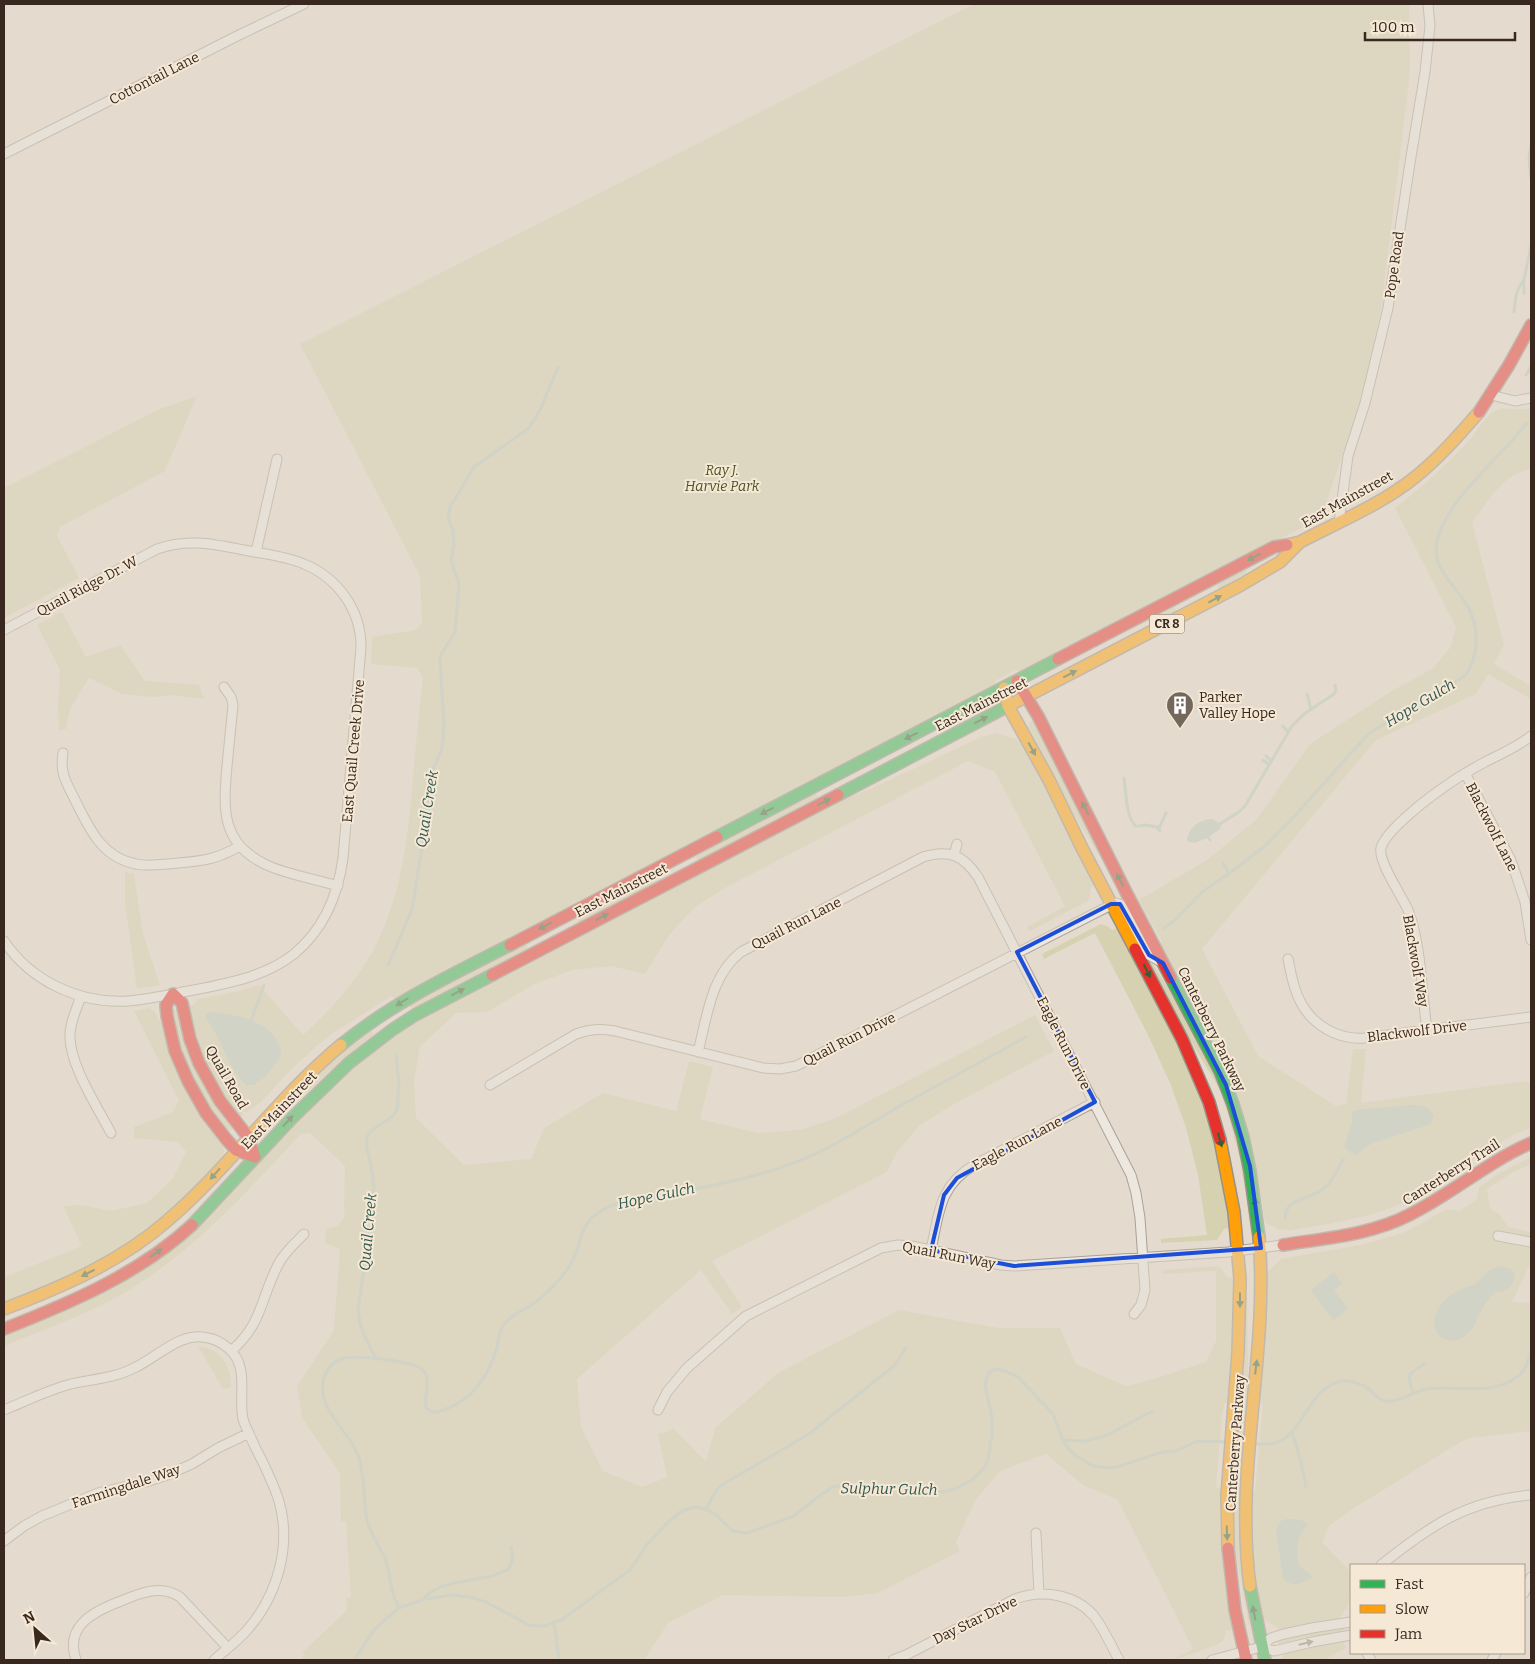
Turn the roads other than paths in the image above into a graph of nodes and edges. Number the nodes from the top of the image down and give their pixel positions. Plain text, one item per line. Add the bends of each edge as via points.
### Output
1 (304, 4) edge
2 (1428, 4) edge
3 (4, 154) edge
4 (1531, 324) edge
5 (1491, 395) junction
6 (1531, 398) edge
7 (277, 459) dead end
8 (1338, 522) junction
9 (1300, 542) junction
10 (171, 544) joint
11 (256, 552) junction
12 (4, 630) edge
13 (1017, 681) junction
14 (224, 686) dead end
15 (1004, 688) junction
16 (1027, 696) junction
17 (1008, 706) junction
18 (1531, 736) edge
19 (63, 753) dead end
20 (1465, 773) junction
21 (957, 844) dead end
22 (240, 846) junction
23 (954, 855) junction
24 (338, 886) junction
25 (1111, 904) junction
26 (1531, 940) edge
27 (4, 941) edge
28 (1017, 952) junction
29 (1288, 959) dead end
30 (1163, 964) junction
31 (173, 994) junction
32 (81, 996) junction
33 (1531, 1017) edge
34 (1427, 1030) junction
35 (698, 1052) junction
36 (490, 1085) dead end
37 (1094, 1102) junction
38 (111, 1133) dead end
39 (248, 1137) junction
40 (1531, 1143) edge
41 (236, 1150) junction
42 (254, 1157) junction
43 (304, 1234) dead end
44 (1498, 1236) dead end
45 (1531, 1242) edge
46 (1283, 1245) joint
47 (1261, 1248) junction
48 (931, 1250) junction
49 (1239, 1251) junction
50 (1143, 1258) junction
51 (4, 1310) edge
52 (1134, 1314) dead end
53 (4, 1329) edge
54 (231, 1351) junction
55 (4, 1410) edge
56 (658, 1410) dead end
57 (249, 1434) junction
58 (1531, 1495) edge
59 (1036, 1533) dead end
60 (4, 1541) edge
61 (1382, 1564) edge
62 (1531, 1577) edge
63 (1525, 1591) edge
64 (1039, 1594) junction
65 (1350, 1622) edge
66 (1350, 1636) edge
67 (1261, 1647) junction
68 (228, 1648) junction
69 (1245, 1656) edge
70 (76, 1660) edge
71 (214, 1660) edge
72 (893, 1660) edge
73 (1119, 1660) edge
74 (1212, 1660) edge
75 (1264, 1660) edge

1 - 3 street, Cottontail Lane
2 - 8 street, Pope Road via 1430,26 1425,72 1388,308 1365,403 1348,456
4 - 5 main road, CR 8
5 - 6 street via 1516,401
5 - 8 main road, East Mainstreet / CR 8 via 1456,438 1414,478
7 - 11 street
8 - 9 main road, East Mainstreet / CR 8
9 -> 13 main road, East Mainstreet / CR 8 via 1274,548
16 -> 9 main road, East Mainstreet / CR 8 via 1241,585 1280,562
10 - 11 street, East Quail Creek Drive via 198,542
10 - 12 street, Quail Ridge Dr. W via 146,554
11 - 24 street, East Quail Creek Drive via 299,562 327,577 346,596 360,630 361,657 344,858
13 - 15 main road, East Mainstreet
13 - 16 main road, Canterberry Parkway
14 - 22 street via 233,706 224,808 229,828
15 - 17 main road, Canterberry Parkway
15 -> 39 main road, East Mainstreet via 408,998 332,1052
16 - 17 main road, East Mainstreet
30 -> 16 main road, Canterberry Parkway
17 -> 25 main road, Canterberry Parkway
42 -> 17 main road, East Mainstreet via 340,1070 415,1015
18 - 20 street, Blackwolf Way
19 - 22 street via 62,775 88,828 102,846 118,858 142,865 187,862 219,857
20 - 26 street, Blackwolf Lane via 1511,860 1525,902
20 - 34 street, Blackwolf Way via 1410,814 1376,849 1411,919
21 - 23 street
22 - 24 street via 269,866
23 - 28 street, Eagle Run Drive via 971,867 978,877
23 - 35 street, Quail Run Lane via 923,857 734,957 717,982
24 - 31 street, East Quail Creek Drive via 332,904 318,926 284,961 248,978
25 - 28 street, Quail Run Drive
25 - 30 street via 1121,905 1149,955
25 -> 49 main road, Canterberry Parkway via 1182,1039 1209,1102 1230,1181
27 - 32 street via 16,958 33,972
28 - 35 street, Quail Run Drive via 796,1066 763,1068
28 - 37 street, Eagle Run Drive
29 - 34 street, Blackwolf Drive via 1303,1006 1316,1022 1334,1033 1359,1038
47 -> 30 main road, Canterberry Parkway via 1250,1166 1232,1100
31 - 32 street via 128,1001
31 - 39 main road, Quail Road via 182,1003 193,1047 204,1071 220,1101
31 - 41 main road via 166,1005 178,1058 206,1112
32 - 38 street via 72,1022 71,1050
33 - 34 street, Blackwolf Drive
35 - 36 street, Quail Run Drive via 615,1031 592,1030 576,1034
37 - 48 street, Eagle Run Lane via 974,1165 957,1178 942,1201
37 - 50 street, Eagle Run Drive via 1131,1175 1138,1203
39 - 41 main road, East Mainstreet
39 - 42 main road, Quail Road
40 - 46 main road, Canterberry Trail via 1505,1155 1427,1206 1399,1220 1352,1234
41 - 42 main road
41 -> 51 main road, East Mainstreet via 178,1211 127,1251 87,1274
53 -> 42 main road, East Mainstreet via 86,1295 137,1266 189,1227
43 - 54 street via 280,1261 254,1325
44 - 45 street
46 - 47 street, Canterberry Trail
47 - 49 street, Canterberry Trail
67 -> 47 main road, Canterberry Parkway via 1249,1586 1245,1524 1258,1344
48 - 50 street, Quail Run Way via 1014,1266
48 - 56 street, Quail Run Way via 898,1244 877,1249 755,1311 687,1368 667,1392
49 - 50 street, Quail Run Way
49 -> 69 main road, Canterberry Parkway via 1240,1314 1226,1514 1235,1610
50 - 52 street, Eagle Run Drive via 1144,1296
54 - 55 street via 207,1337 186,1338 125,1373 62,1387
54 - 57 street via 241,1371 241,1404
57 - 60 street, Farmingdale Way via 177,1472 103,1492 49,1513
57 - 68 street via 278,1497 284,1542 270,1595 254,1622
58 - 61 street via 1497,1499 1458,1513
59 - 64 street
62 - 63 street
64 - 72 street, Day Star Drive via 1016,1599
64 - 73 street, Day Star Drive via 1064,1597 1087,1609 1101,1626
65 - 67 street via 1284,1634 1271,1638
67 -> 66 street via 1274,1651
67 - 69 street
67 - 75 main road, Canterberry Parkway
68 - 70 street via 180,1597 155,1590 143,1592 89,1616 77,1632
68 - 71 street
69 - 74 street

